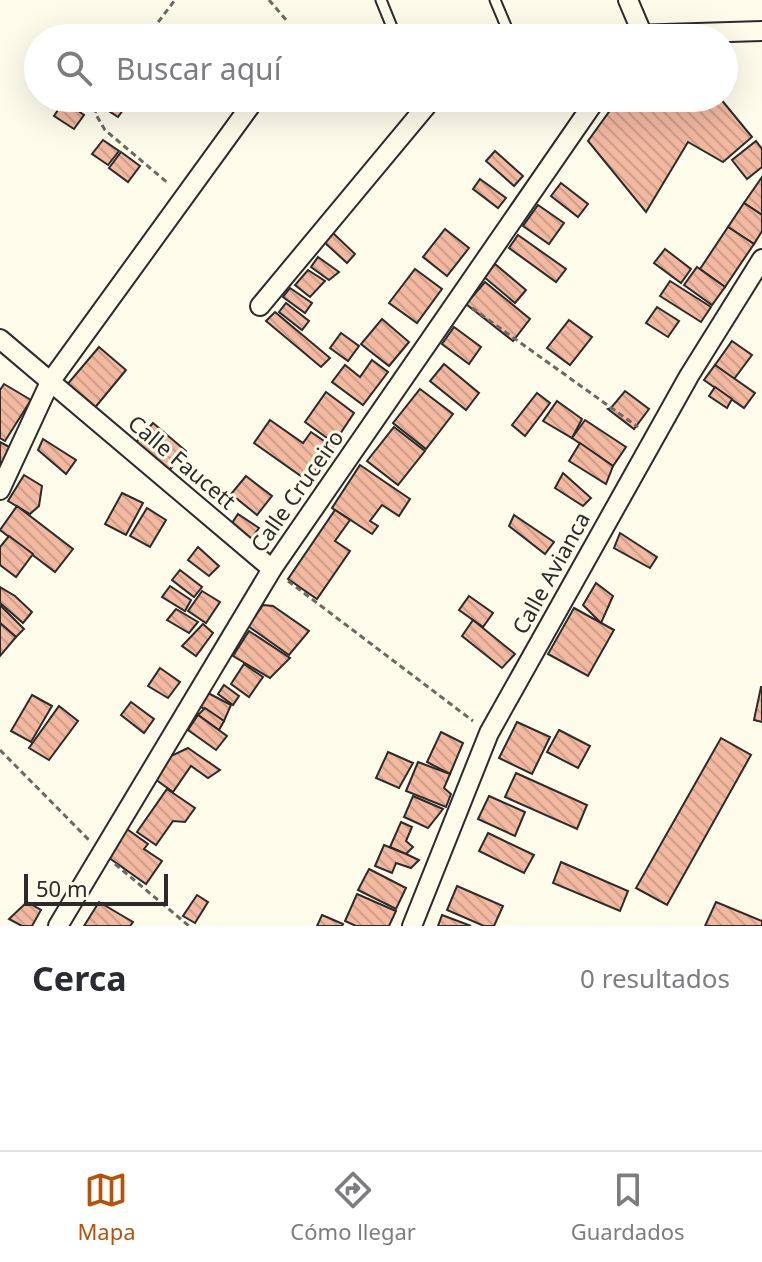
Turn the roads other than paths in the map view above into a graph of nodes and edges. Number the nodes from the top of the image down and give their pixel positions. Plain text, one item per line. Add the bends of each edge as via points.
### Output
1 (381, 0) edge
2 (495, 0) edge
3 (628, 0) edge
4 (391, 24) edge
5 (505, 24) edge
6 (637, 24) edge
7 (762, 31) edge
8 (738, 32) edge
9 (246, 112) edge
10 (421, 112) edge
11 (587, 112) edge
12 (762, 259) edge
13 (260, 306) dead end
14 (0, 339) edge
15 (50, 382) junction
16 (0, 490) edge
17 (272, 569) junction
18 (58, 926) edge
19 (412, 926) edge

1 - 4 lane
2 - 5 lane
3 - 6 street
7 - 8 street
9 - 15 street
10 - 13 street
11 - 17 street, Calle Cruceiro
12 - 19 street, Calle Avianca via 489,733
14 - 15 street, Calle Faucett
15 - 16 street
15 - 17 street, Calle Faucett
17 - 18 street, Calle Cruceiro

